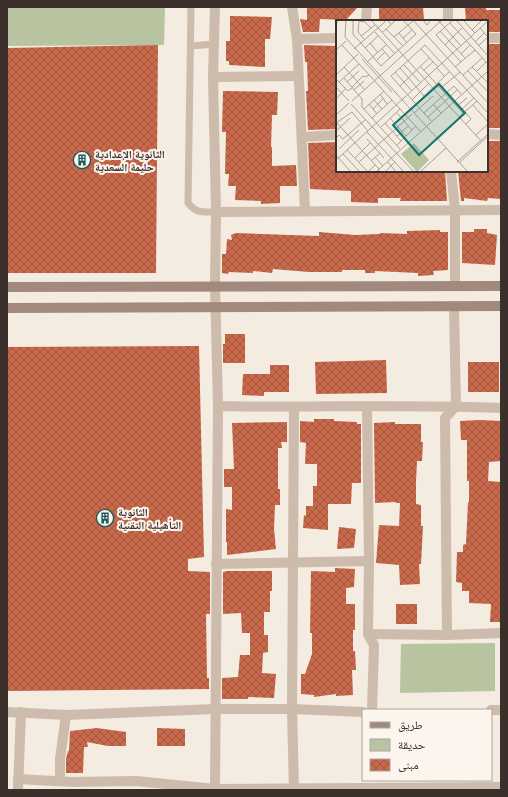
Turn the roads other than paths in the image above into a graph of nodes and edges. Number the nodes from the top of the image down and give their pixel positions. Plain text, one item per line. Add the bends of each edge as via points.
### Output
1 (191, 7) edge
2 (215, 7) edge
3 (292, 7) edge
4 (367, 7) edge
5 (448, 7) edge
6 (366, 20) edge
7 (448, 20) edge
8 (336, 38) edge
9 (488, 38) edge
10 (501, 38) edge
11 (297, 39) junction
12 (214, 44) junction
13 (191, 46) junction
14 (298, 76) junction
15 (213, 77) junction
16 (488, 134) edge
17 (336, 135) edge
18 (501, 135) edge
19 (303, 137) junction
20 (451, 172) edge
21 (455, 210) junction
22 (501, 210) edge
23 (305, 211) junction
24 (216, 212) junction
25 (215, 286) junction
26 (454, 286) junction
27 (501, 286) edge
28 (7, 287) edge
29 (454, 306) junction
30 (501, 306) edge
31 (7, 308) edge
32 (216, 308) junction
33 (218, 406) junction
34 (367, 406) junction
35 (456, 406) junction
36 (294, 407) junction
37 (501, 408) edge
38 (369, 561) junction
39 (292, 562) junction
40 (216, 564) junction
41 (501, 633) edge
42 (368, 634) junction
43 (447, 635) junction
44 (216, 709) junction
45 (292, 709) junction
46 (372, 709) edge
47 (7, 712) edge
48 (21, 712) junction
49 (362, 712) edge
50 (66, 715) junction
51 (18, 780) junction
52 (60, 781) junction
53 (72, 786) edge
54 (136, 786) edge
55 (370, 786) edge
56 (501, 787) edge
57 (215, 789) edge
58 (294, 789) edge
59 (451, 789) edge
60 (18, 790) edge

1 - 13 lane
2 - 12 street
3 - 11 street
4 - 6 street
5 - 7 street
8 - 11 street
9 - 10 street
11 - 14 street
12 - 13 lane
12 - 15 street
13 - 24 lane via 188,204 198,212
14 - 15 street
14 - 19 street
15 - 24 street
16 - 18 street
17 - 19 street
19 - 23 street
20 - 21 street
21 - 22 street
21 - 23 street
21 - 26 street
23 - 24 street
24 - 25 street
25 - 26 street
25 - 28 street
25 - 32 street
26 - 27 street
29 - 30 street
29 - 32 street
29 - 35 street
31 - 32 street
32 - 33 street
33 - 36 street
33 - 40 street
34 - 35 street
34 - 36 street
34 - 38 street
35 - 37 street
35 - 43 street via 445,418
36 - 39 street
38 - 39 street
38 - 42 street
39 - 40 street
39 - 45 street
40 - 44 street
41 - 43 street
42 - 43 street
42 - 46 street via 374,645
44 - 45 street
44 - 50 street
44 - 57 street
45 - 49 street
45 - 58 street
47 - 48 street
48 - 50 street
48 - 51 street
50 - 52 street
51 - 52 street
51 - 60 street
52 - 53 street
53 - 54 street
54 - 57 street
55 - 58 street
55 - 59 street
56 - 59 street
57 - 58 street

